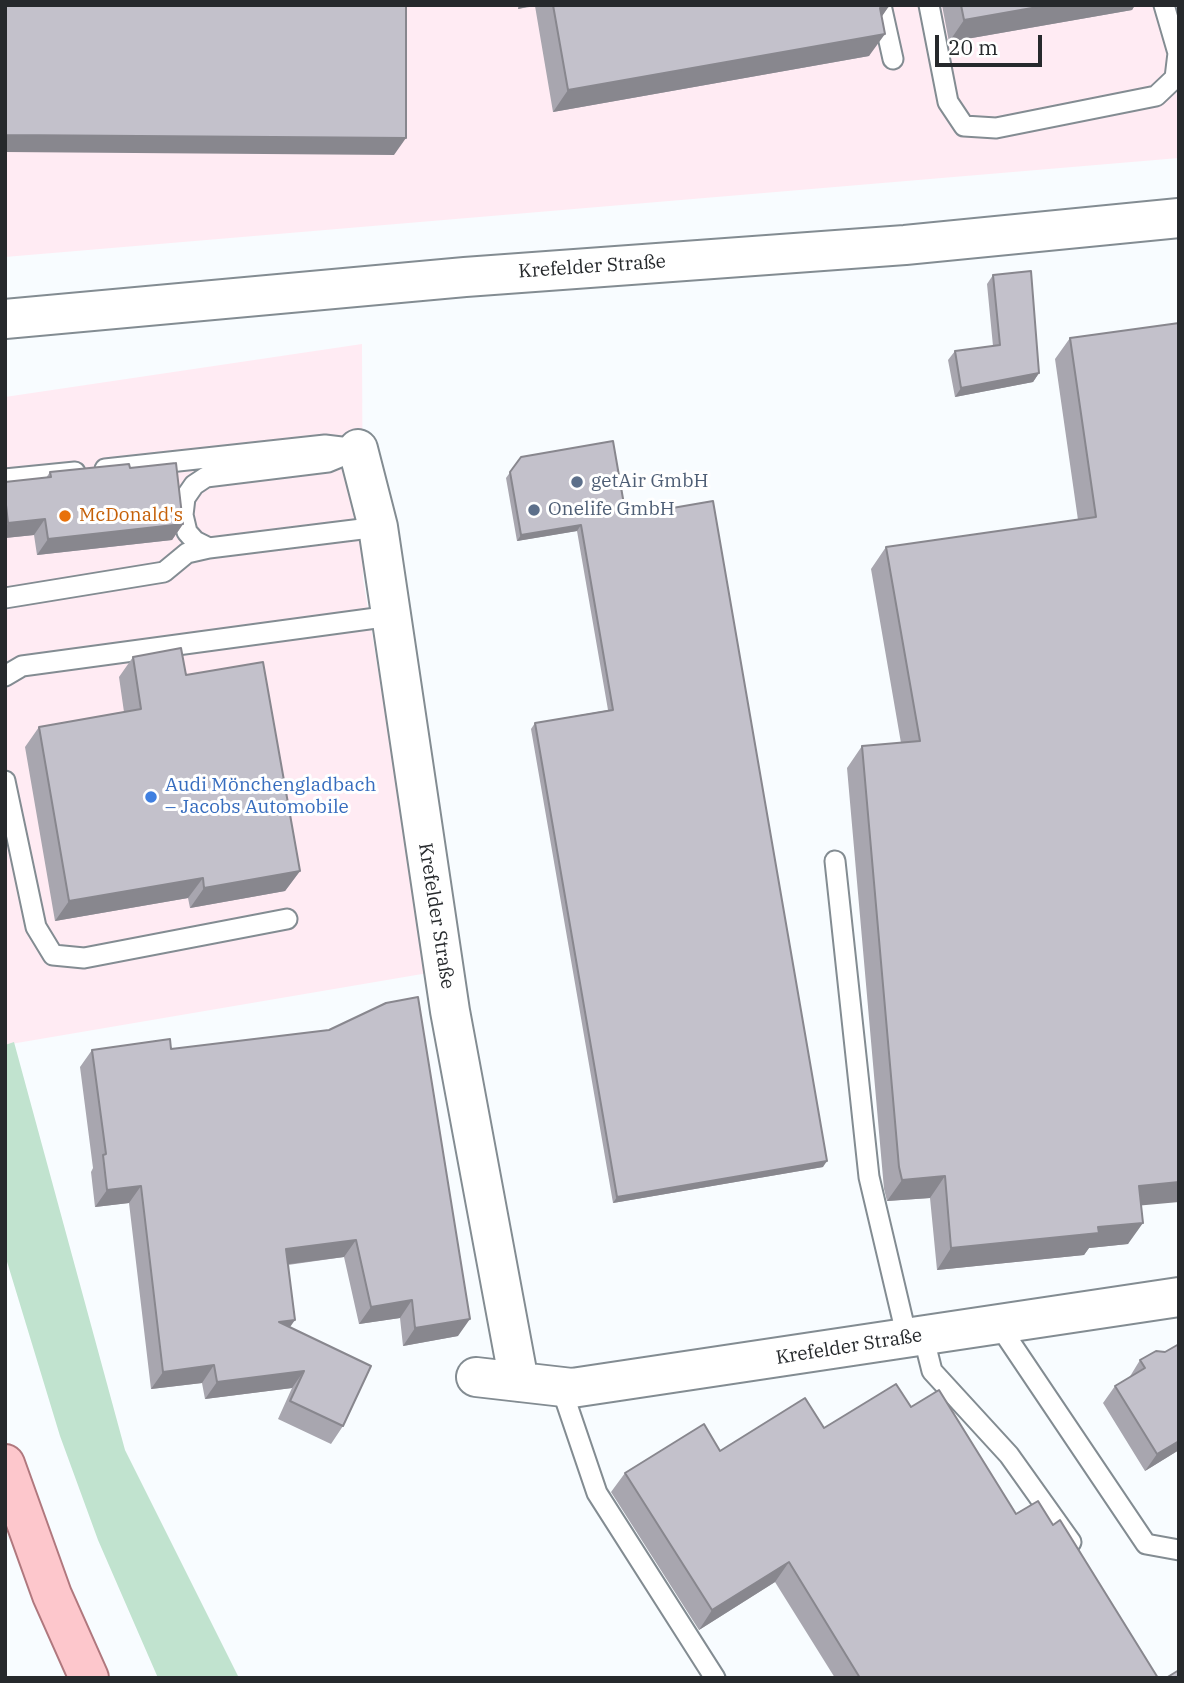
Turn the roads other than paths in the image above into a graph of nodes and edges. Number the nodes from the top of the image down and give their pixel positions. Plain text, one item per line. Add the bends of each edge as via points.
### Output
1 (881, 5) edge
2 (929, 5) edge
3 (1164, 5) edge
4 (893, 60) dead end
5 (1179, 218) edge
6 (5, 319) edge
7 (358, 449) junction
8 (5, 479) edge
9 (378, 527) junction
10 (209, 548) junction
11 (5, 598) edge
12 (391, 616) junction
13 (5, 676) edge
14 (5, 781) edge
15 (835, 860) dead end
16 (287, 919) dead end
17 (1179, 1297) edge
18 (998, 1324) junction
19 (915, 1337) junction
20 (476, 1377) dead end
21 (519, 1382) junction
22 (561, 1387) junction
23 (5, 1464) edge
24 (1179, 1550) edge
25 (1078, 1553) edge
26 (89, 1678) edge
27 (715, 1678) edge

1 - 4 lane
2 - 3 lane via 948,102 964,126 996,128 1156,96 1175,78 1178,53
5 - 6 street, Krefelder Straße
7 - 8 lane via 325,446
7 - 9 street, Krefelder Straße
7 - 10 lane via 328,462 206,477 185,498 183,515 187,532
9 - 10 lane
9 - 12 street, Krefelder Straße
10 - 11 lane via 187,553 164,572
12 - 13 lane via 22,666
12 - 21 street, Krefelder Straße via 450,1011
14 - 16 lane via 36,927 53,955 84,958
15 - 19 lane via 869,1177
17 - 18 street, Krefelder Straße
18 - 19 street, Krefelder Straße
18 - 24 lane via 1146,1544
19 - 22 street, Krefelder Straße
19 - 25 lane via 932,1371 1009,1455
20 - 21 street, Krefelder Straße
21 - 22 street, Krefelder Straße
22 - 27 lane via 597,1493
23 - 26 main road via 52,1595

